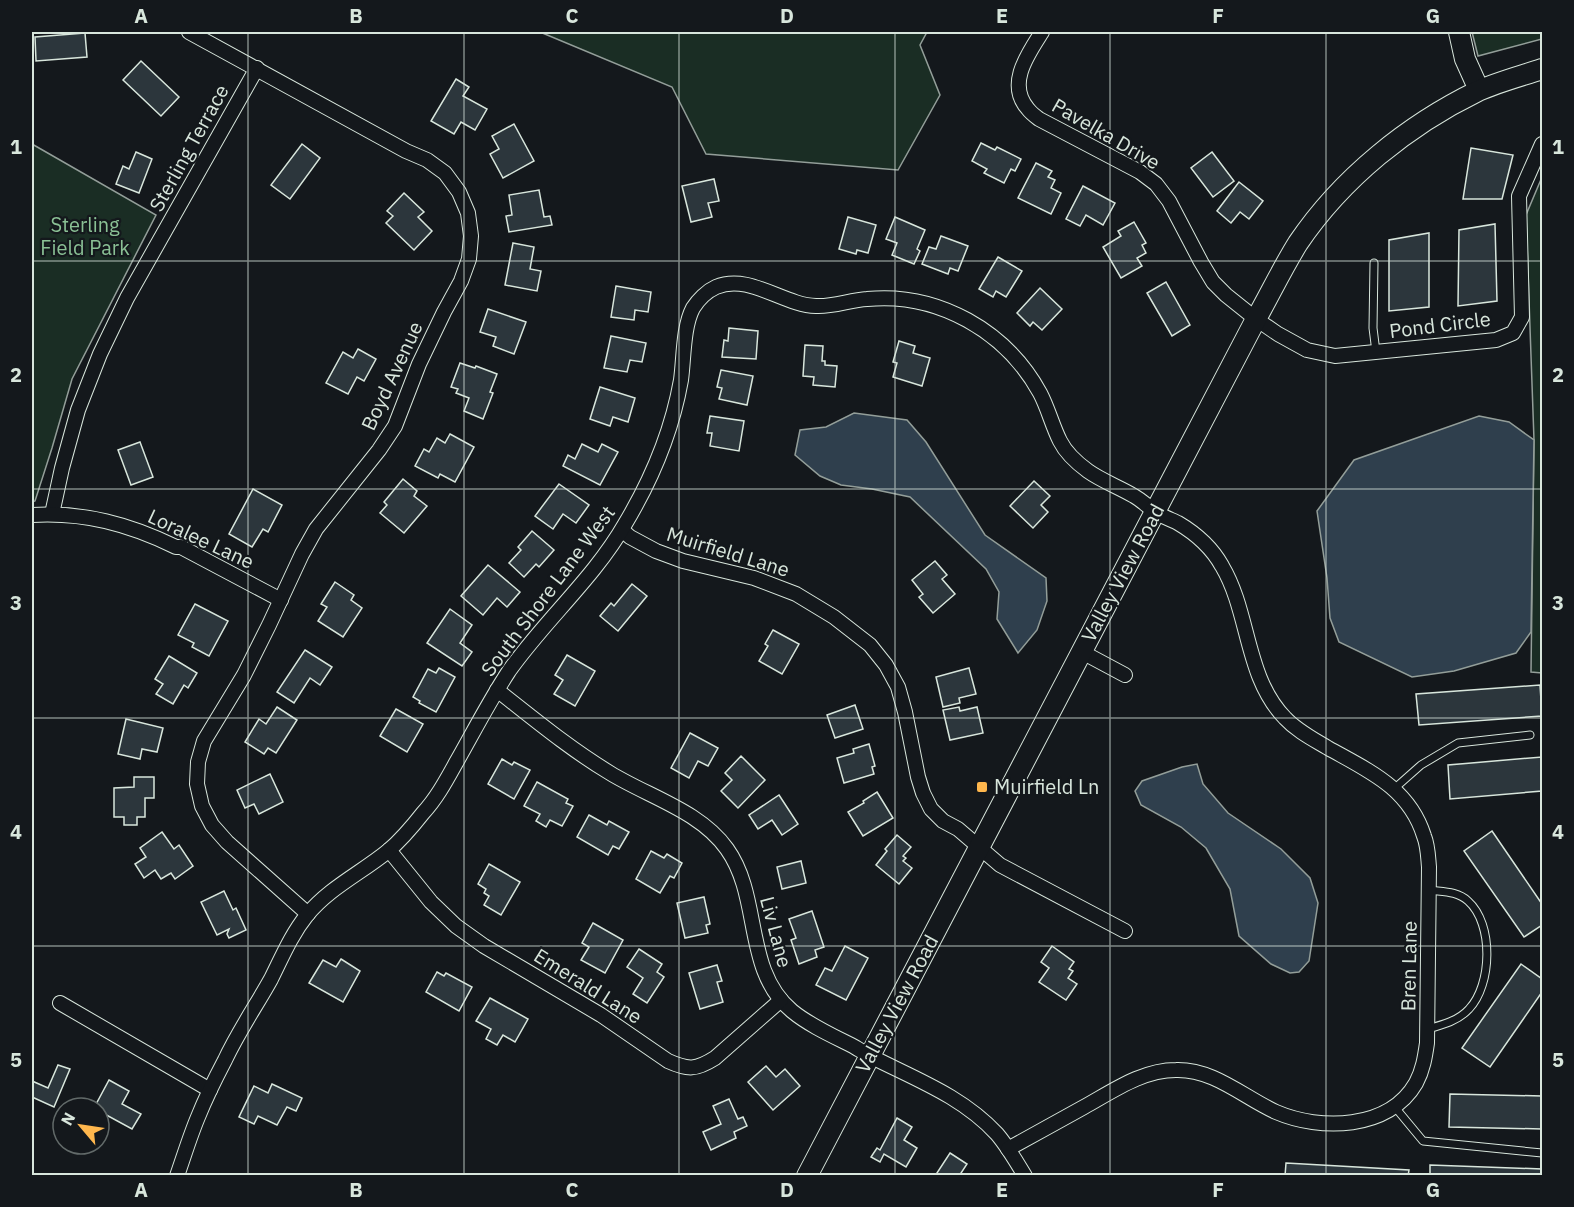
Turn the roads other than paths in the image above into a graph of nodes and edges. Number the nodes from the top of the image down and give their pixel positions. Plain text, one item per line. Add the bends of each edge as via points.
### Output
1 (189, 32) edge
2 (1042, 32) edge
3 (1458, 32) edge
4 (257, 69) junction
5 (1542, 69) edge
6 (1479, 90) junction
7 (1542, 144) edge
8 (1374, 263) dead end
9 (1256, 319) junction
10 (1376, 352) junction
11 (1155, 512) junction
12 (52, 514) junction
13 (32, 515) edge
14 (622, 530) junction
15 (281, 600) junction
16 (1082, 652) junction
17 (1125, 675) dead end
18 (497, 690) junction
19 (1530, 735) dead end
20 (1395, 788) junction
21 (979, 848) junction
22 (389, 850) junction
23 (1429, 890) junction
24 (308, 914) junction
25 (1125, 931) dead end
26 (781, 1000) junction
27 (60, 1003) dead end
28 (1427, 1029) junction
29 (870, 1056) junction
30 (210, 1090) junction
31 (1394, 1107) junction
32 (1008, 1149) junction
33 (1542, 1153) edge
34 (177, 1176) edge
35 (807, 1176) edge
36 (1025, 1176) edge

1 - 4 street, Boyd Avenue
2 - 9 street, Pavelka Drive via 1017,81 1027,109 1156,184 1213,282
3 - 6 street
4 - 12 street, Sterling Terrace via 127,298 100,354 78,410
4 - 15 street, Boyd Avenue via 445,173 468,213 471,236 469,260 461,281 419,364 395,426 316,529
5 - 6 street, Valley View Road
6 - 9 street, Valley View Road via 1414,128 1336,194 1298,243
7 - 10 street, Pond Circle via 1519,196 1522,317 1513,333 1496,340
8 - 10 lane
9 - 10 street, Pond Circle via 1307,351 1335,356
9 - 11 street, Valley View Road
11 - 14 street, South Shore Lane West via 1140,499 1086,470 1072,457 1060,440 1039,391 1020,363 996,338 968,319 903,299 869,298 814,306 736,284 717,286 691,311 668,434 648,483
11 - 16 street, Valley View Road
11 - 20 street, Bren Lane via 1177,522 1205,544 1222,564 1233,588 1257,672 1284,718
12 - 13 street, Loralee Lane
12 - 15 street, Loralee Lane via 89,517 148,534 181,547
14 - 18 street, South Shore Lane West
14 - 21 street, Muirfield Lane via 656,551 683,561 754,578 796,594 870,645 898,687 918,777 931,809
15 - 24 street, Boyd Avenue via 244,675 204,741 197,784 212,825
16 - 17 street
16 - 21 street, Valley View Road
18 - 22 street, South Shore Lane West via 428,808
18 - 26 street, Liv Lane via 588,759 711,831 740,871 762,965
19 - 20 lane via 1458,744 1421,765
20 - 23 street, Bren Lane via 1416,816 1426,841
21 - 25 street, Muirfield Lane via 1000,865
21 - 29 street, Valley View Road
22 - 24 street, South Shore Lane West via 331,891
22 - 26 street, Emerald Lane via 456,926 680,1066 692,1068 715,1058
23 - 28 street, Bren Lane
23 - 28 lane via 1455,893 1468,900 1479,915 1487,946 1483,982 1469,1009 1445,1024
24 - 30 street, South Shore Lane West via 284,950
26 - 29 street, Liv Lane via 814,1025
27 - 30 street
28 - 31 street, Bren Lane via 1424,1064 1415,1084
29 - 32 street, Liv Lane via 960,1103
29 - 35 street, Valley View Road
30 - 34 street, South Shore Lane West
31 - 32 street, Bren Lane via 1364,1121 1323,1123 1278,1112 1200,1073 1160,1071 1130,1081
31 - 33 lane via 1423,1141
32 - 36 street, Liv Lane

